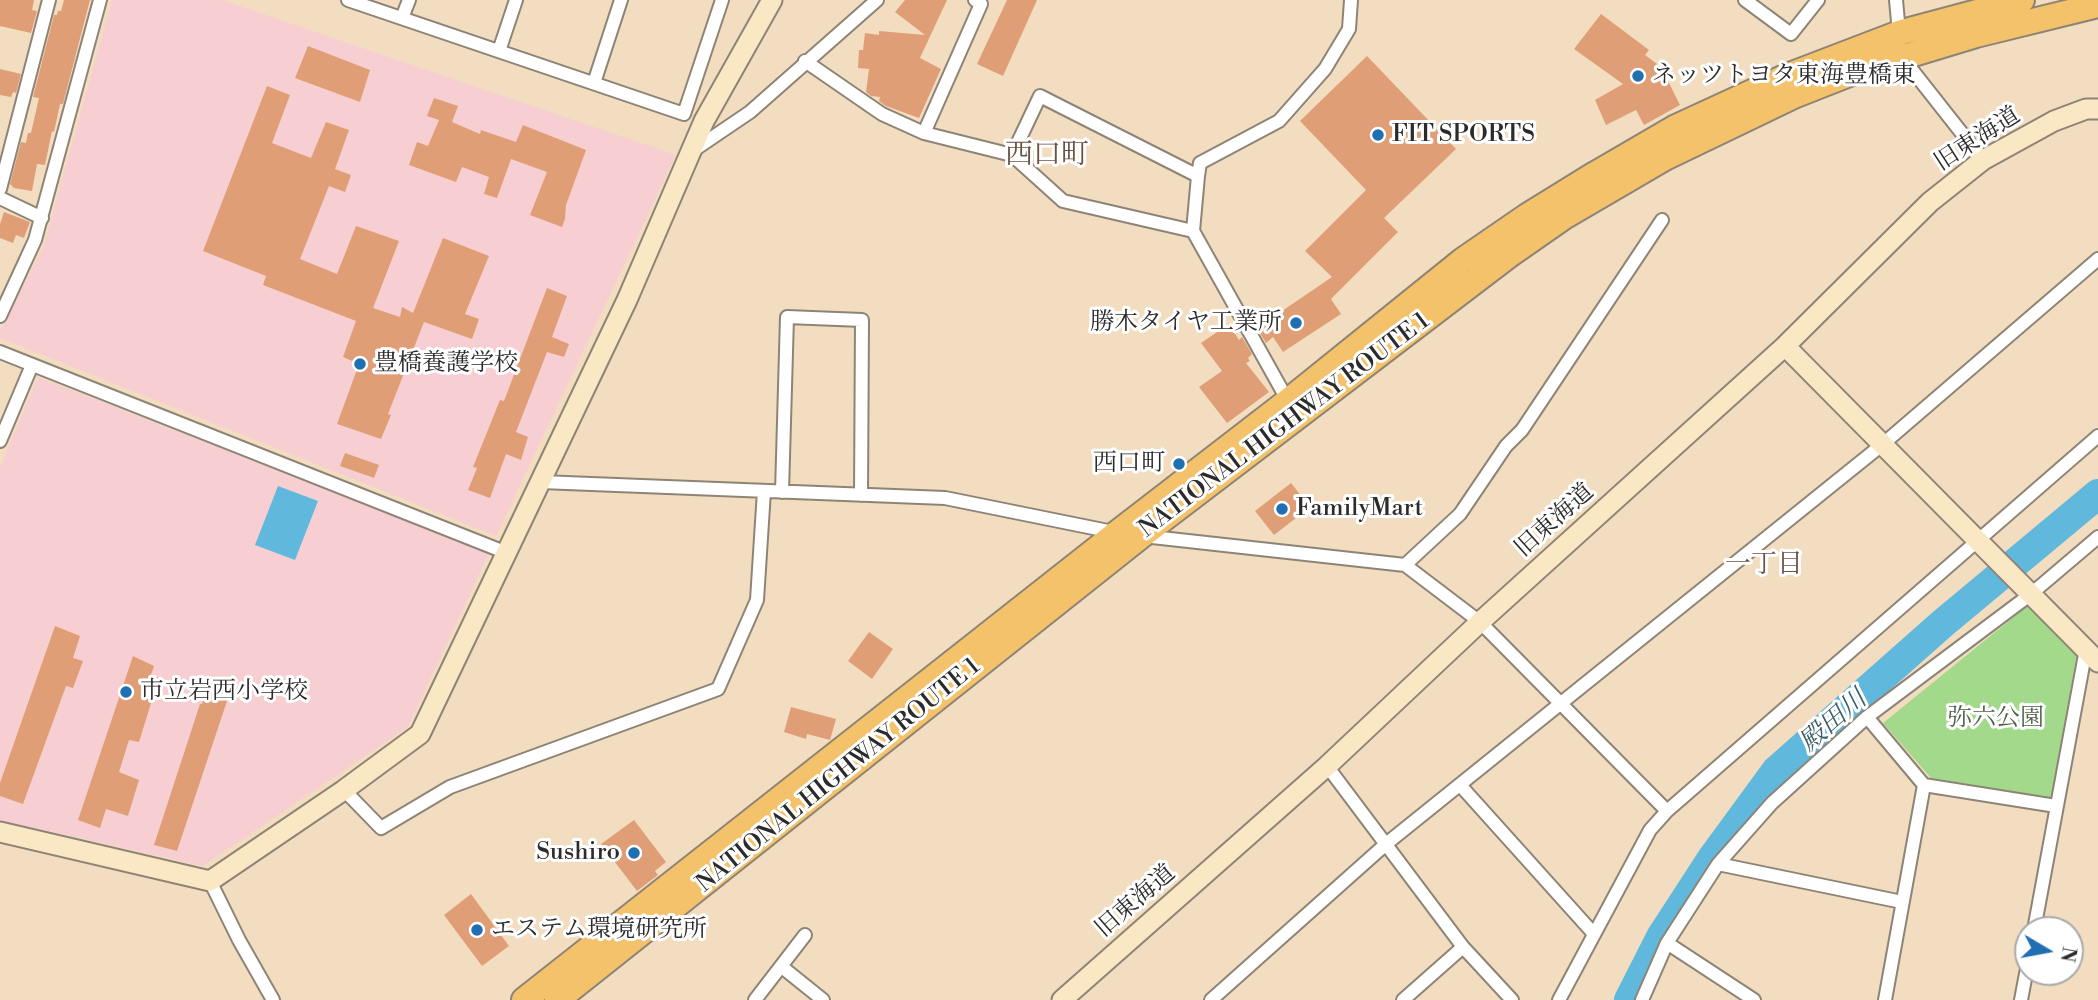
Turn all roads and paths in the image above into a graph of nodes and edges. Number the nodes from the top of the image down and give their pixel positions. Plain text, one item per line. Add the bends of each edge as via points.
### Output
1 (49, 0) edge
2 (100, 0) edge
3 (348, 0) edge
4 (409, 0) edge
5 (516, 0) edge
6 (621, 0) edge
7 (722, 0) edge
8 (772, 0) edge
9 (877, 0) edge
10 (975, 0) edge
11 (1351, 0) edge
12 (1745, 0) edge
13 (1818, 0) edge
14 (1896, 0) edge
15 (2022, 0) edge
16 (2098, 5) edge
17 (402, 19) junction
18 (1901, 44) junction
19 (499, 51) junction
20 (806, 61) junction
21 (594, 83) junction
22 (2098, 109) edge
23 (924, 132) junction
24 (690, 152) junction
25 (1012, 155) junction
26 (1983, 160) junction
27 (1199, 176) junction
28 (0, 189) edge
29 (0, 198) edge
30 (41, 218) junction
31 (1662, 220) dead end
32 (1193, 231) junction
33 (2098, 259) edge
34 (0, 316) edge
35 (1785, 346) junction
36 (0, 352) edge
37 (32, 365) junction
38 (1287, 401) junction
39 (2098, 436) edge
40 (0, 441) edge
41 (1883, 444) junction
42 (541, 482) junction
43 (764, 491) junction
44 (782, 492) junction
45 (861, 495) junction
46 (1129, 534) junction
47 (2098, 537) edge
48 (1981, 544) junction
49 (507, 553) junction
50 (1405, 565) junction
51 (2031, 594) junction
52 (1480, 622) junction
53 (2092, 655) edge
54 (1561, 705) junction
55 (1867, 718) junction
56 (1327, 766) junction
57 (1460, 785) junction
58 (1924, 785) junction
59 (344, 790) junction
60 (2056, 806) junction
61 (1667, 811) junction
62 (0, 832) edge
63 (1386, 844) junction
64 (1718, 864) junction
65 (210, 881) junction
66 (1902, 902) junction
67 (2036, 916) edge
68 (1594, 934) junction
69 (805, 935) dead end
70 (1667, 943) junction
71 (1463, 947) junction
72 (782, 967) junction
73 (273, 1000) edge
74 (524, 1000) edge
75 (557, 1000) edge
76 (755, 1000) edge
77 (822, 1000) edge
78 (1062, 1000) edge
79 (1210, 1000) edge
80 (1403, 1000) edge
81 (1512, 1000) edge
82 (1559, 1000) edge
83 (1642, 1000) edge
84 (1754, 1000) edge
85 (1885, 1000) edge

1 - 28 street
2 - 30 street
3 - 17 street
4 - 17 street
5 - 19 street
6 - 21 street
7 - 21 street via 684,114
8 - 24 street
9 - 20 street
10 - 23 street via 981,4
11 - 27 street via 1349,29 1325,69 1279,121 1200,163
12 - 13 street via 1791,34
14 - 18 street
15 - 18 highway, NATIONAL HIGHWAY ROUTE 1
16 - 18 highway, NATIONAL HIGHWAY ROUTE 1 via 1989,32
17 - 19 street
18 - 26 street
18 - 38 highway, NATIONAL HIGHWAY ROUTE 1 via 1787,76 1674,128 1463,260
18 - 46 highway, NATIONAL HIGHWAY ROUTE 1 via 1665,158 1564,217
19 - 21 street
20 - 23 street via 882,114
20 - 24 street via 750,112
22 - 26 street, 旧東海道 via 2054,121
23 - 25 street
24 - 42 street
25 - 27 street via 1040,96
25 - 32 street via 1063,201
26 - 35 street, 旧東海道 via 1930,202
27 - 32 street
29 - 30 street
30 - 34 street
31 - 50 street via 1522,430 1460,514
32 - 38 street
33 - 41 street
35 - 41 street
35 - 52 street, 旧東海道
36 - 37 street
37 - 40 street
37 - 49 street
38 - 46 highway, NATIONAL HIGHWAY ROUTE 1
39 - 48 street
41 - 48 street
41 - 54 street
42 - 43 street
42 - 49 street
43 - 44 street
43 - 59 street via 757,600 718,689 450,787 381,828
44 - 45 street
44 - 45 street via 787,317 862,320
45 - 46 street via 945,498
46 - 50 street
46 - 74 highway, NATIONAL HIGHWAY ROUTE 1
46 - 75 highway, NATIONAL HIGHWAY ROUTE 1
47 - 51 street
48 - 51 street
48 - 61 street
49 - 59 street via 420,734
50 - 52 street
51 - 53 street
51 - 55 street
52 - 54 street
52 - 56 street, 旧東海道
53 - 60 street
54 - 57 street
54 - 61 street
55 - 58 street
55 - 64 street via 1772,803
56 - 63 street
56 - 78 street, 旧東海道
57 - 63 street
57 - 68 street
58 - 60 street
58 - 66 street
59 - 65 street
60 - 67 street
61 - 68 street via 1650,830
62 - 65 street
63 - 71 street
63 - 79 street
64 - 66 street
64 - 70 street
65 - 73 street
66 - 85 street
68 - 82 street
69 - 72 street
70 - 83 street
70 - 84 street
71 - 80 street
71 - 81 street
72 - 76 street
72 - 77 street

